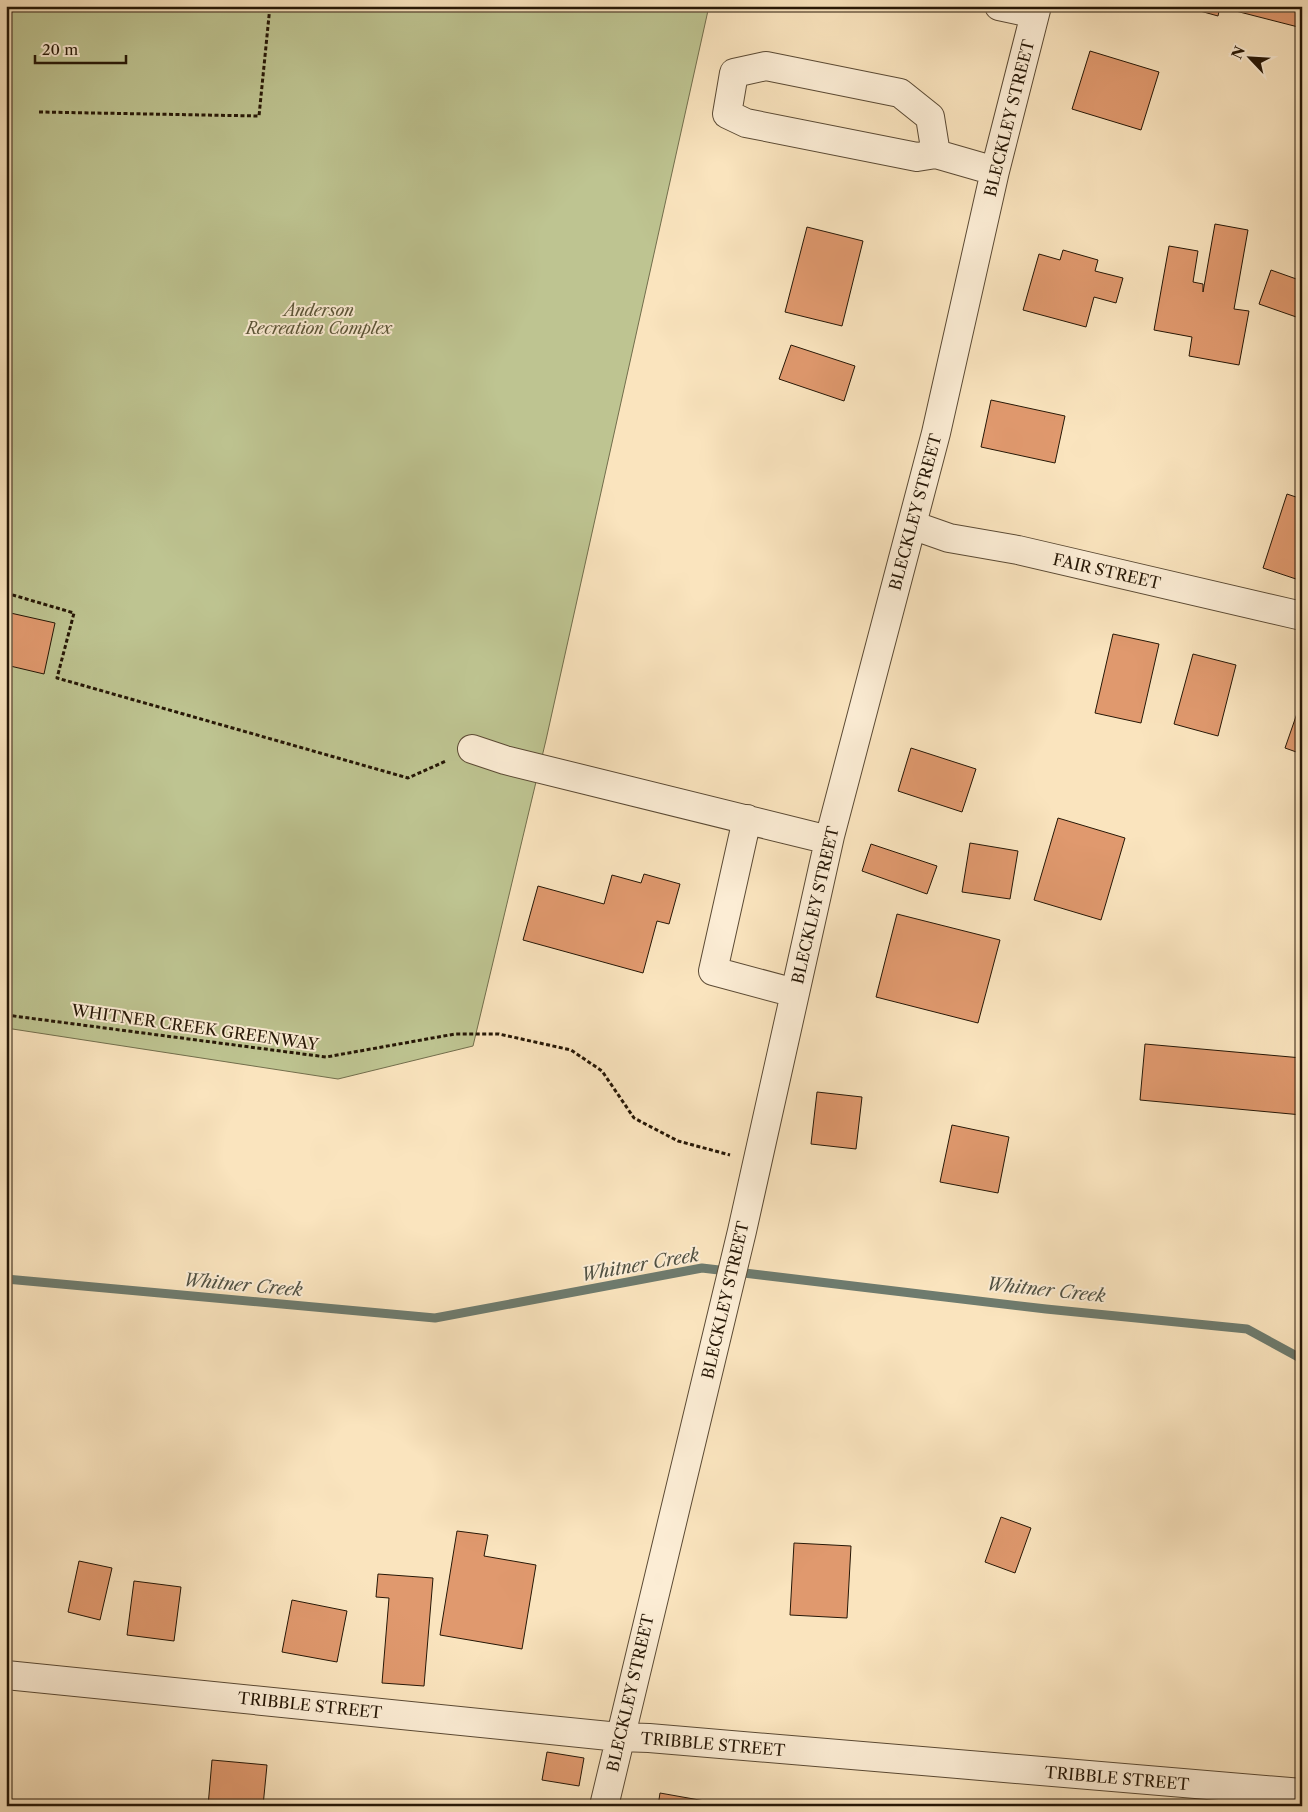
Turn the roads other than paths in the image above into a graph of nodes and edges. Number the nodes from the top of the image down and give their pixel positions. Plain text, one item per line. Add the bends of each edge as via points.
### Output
1 (999, 6) edge
2 (1036, 10) edge
3 (936, 154) junction
4 (995, 171) junction
5 (912, 525) junction
6 (1302, 616) edge
7 (472, 749) road end
8 (747, 819) junction
9 (829, 840) junction
10 (795, 993) junction
11 (6, 1675) edge
12 (619, 1737) junction
13 (1302, 1793) edge
14 (604, 1806) edge

1 - 2 street
2 - 4 street, BLECKLEY STREET
3 - 3 street via 930,117 900,93 766,66 734,73 727,114 746,123 917,157
3 - 4 street
4 - 5 street, BLECKLEY STREET
5 - 6 street, FAIR STREET via 949,538 1018,550
5 - 9 street, BLECKLEY STREET
7 - 8 street via 505,760
8 - 9 street
8 - 10 street via 713,972
9 - 10 street, BLECKLEY STREET
10 - 12 street, BLECKLEY STREET via 729,1285
11 - 12 street, TRIBBLE STREET
12 - 13 street, TRIBBLE STREET
12 - 14 street, BLECKLEY STREET

